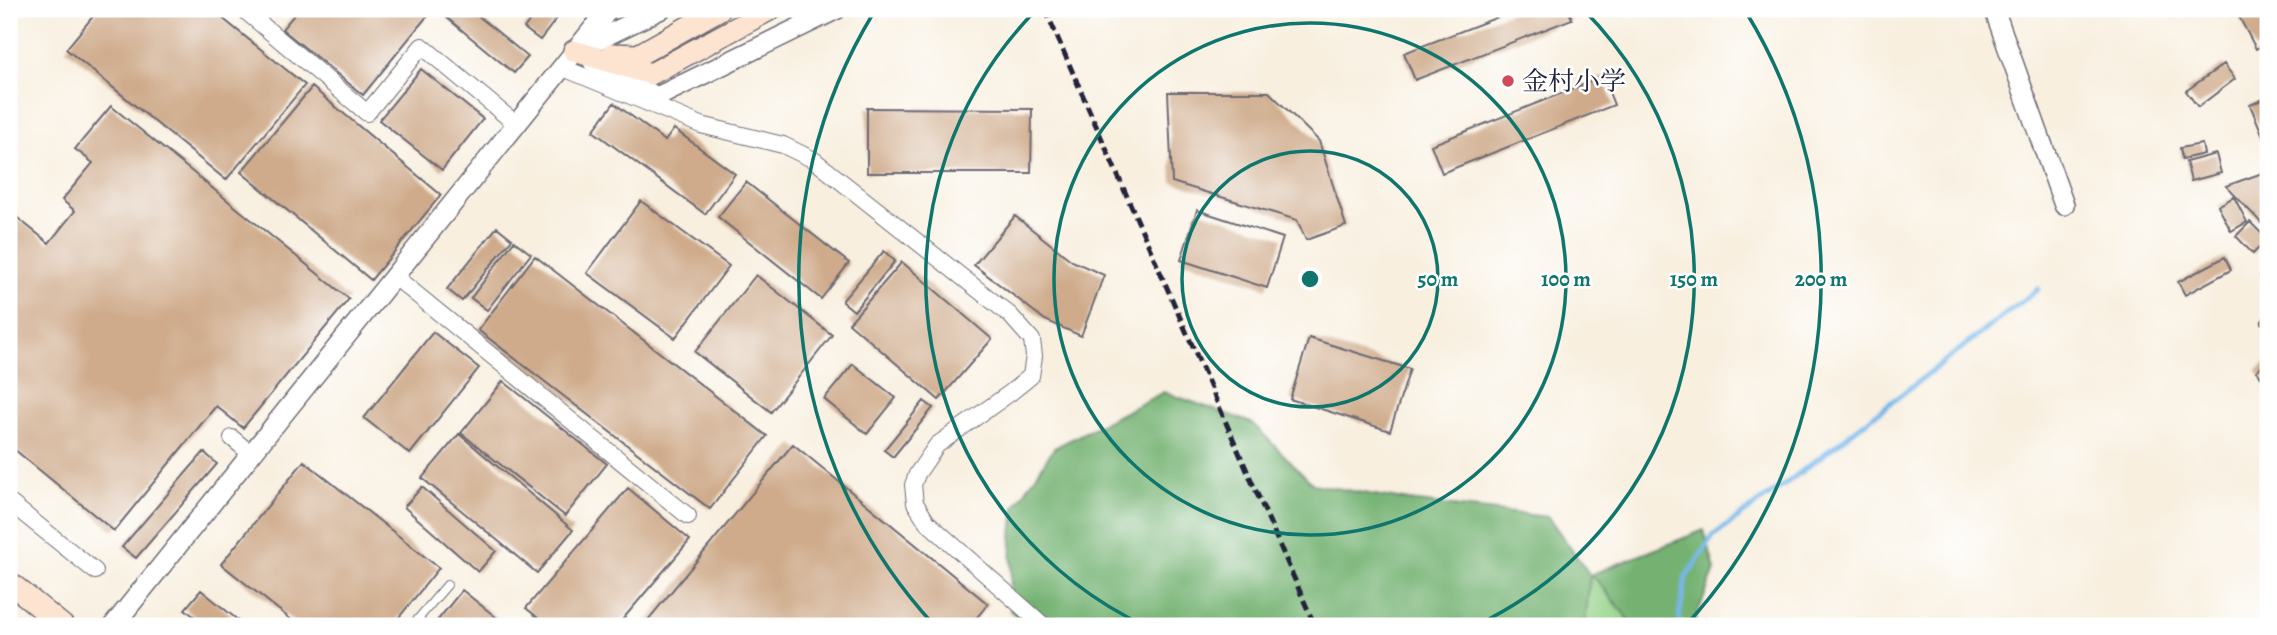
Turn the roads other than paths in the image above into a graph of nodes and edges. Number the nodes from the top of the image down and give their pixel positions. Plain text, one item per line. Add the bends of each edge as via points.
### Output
1 (243, 9) edge
2 (660, 9) edge
3 (720, 9) edge
4 (771, 9) edge
5 (837, 9) edge
6 (1994, 9) edge
7 (605, 14) dead end
8 (568, 59) junction
9 (516, 124) junction
10 (2064, 205) dead end
11 (394, 276) junction
12 (232, 438) dead end
13 (251, 454) junction
14 (9, 502) edge
15 (688, 516) dead end
16 (95, 571) dead end
17 (9, 582) edge
18 (447, 585) dead end
19 (63, 626) edge
20 (113, 626) edge
21 (412, 626) edge
22 (1044, 626) edge

1 - 9 street via 367,113 422,46
2 - 8 street
3 - 8 main road via 638,55
4 - 8 main road via 650,74
5 - 8 street via 657,97
6 - 10 street
7 - 8 street
8 - 9 street
8 - 22 street via 701,125 783,145 814,160 1010,315 1032,340 1031,376 937,445 913,485 915,503 927,522
9 - 11 street
11 - 13 street
11 - 15 street
12 - 13 street
13 - 20 street
14 - 16 street
17 - 19 main road
18 - 21 lane

